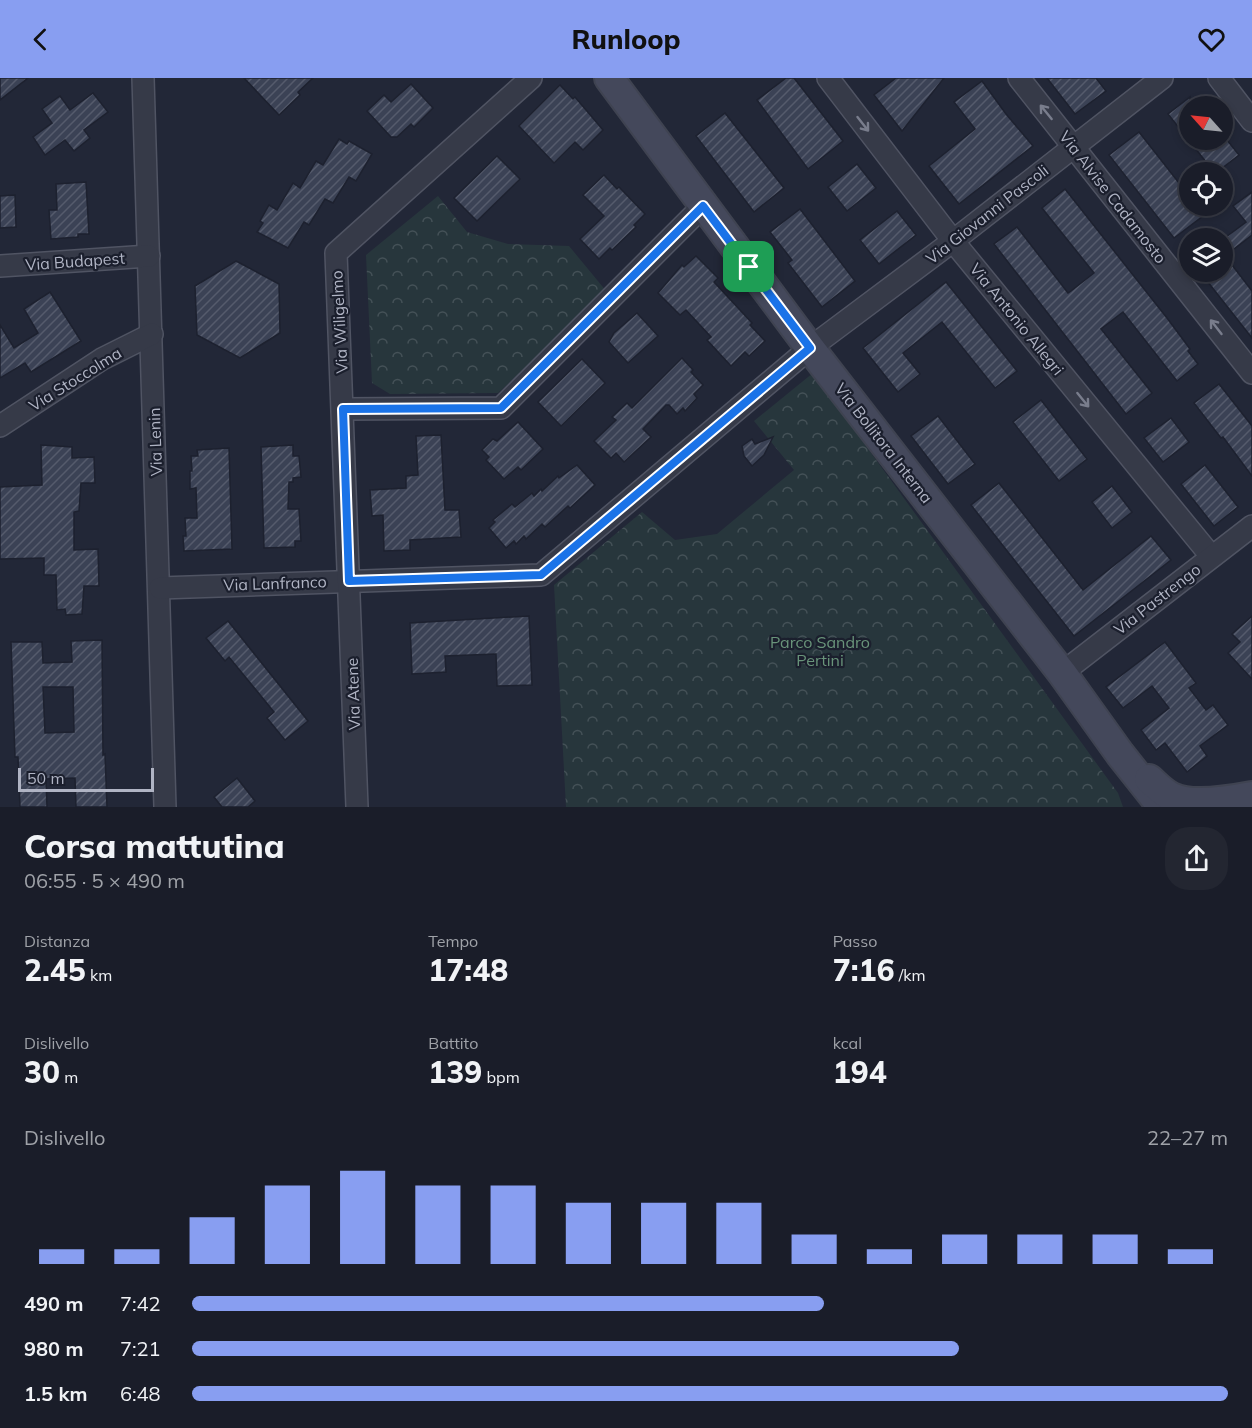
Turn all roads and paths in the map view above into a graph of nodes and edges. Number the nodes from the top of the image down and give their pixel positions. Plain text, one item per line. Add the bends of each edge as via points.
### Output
1 (143, 78) edge
2 (531, 78) edge
3 (609, 78) edge
4 (828, 78) edge
5 (1019, 78) edge
6 (1162, 78) edge
7 (1219, 78) edge
8 (1252, 121) edge
9 (1073, 146) junction
10 (703, 206) junction
11 (953, 241) junction
12 (149, 256) junction
13 (0, 266) edge
14 (152, 334) junction
15 (810, 348) junction
16 (1252, 372) edge
17 (343, 409) junction
18 (0, 426) edge
19 (1252, 526) edge
20 (1211, 556) junction
21 (349, 581) junction
22 (160, 588) junction
23 (1062, 673) junction
24 (1120, 754) junction
25 (1252, 796) edge
26 (165, 807) edge
27 (357, 807) edge
28 (1140, 807) edge
29 (1162, 807) edge

1 - 12 street, Via Lenin
2 - 17 street, Via Wiligelmo via 336,253
3 - 10 street, Via Bollitora Interna
4 -> 11 street, Via Antonio Allegri
9 -> 5 street, Via Alvise Cadamosto
6 - 9 street, Via Giovanni Pascoli
7 - 8 street
9 - 11 street, Via Giovanni Pascoli
16 -> 9 street, Via Alvise Cadamosto
10 - 15 street, Via Bollitora Interna
10 - 17 street via 501,408
11 - 15 street, Via Giovanni Pascoli
11 -> 20 street, Via Antonio Allegri
12 - 13 street, Via Budapest
12 - 14 street, Via Lenin
14 - 18 street, Via Stoccolma via 102,359
14 - 22 street, Via Lenin
15 - 21 street, Via Lanfranco via 541,575
15 - 23 street, Via Bollitora Interna
17 - 21 street, Via Wiligelmo
19 - 20 street, Via Pastrengo
20 - 23 street, Via Pastrengo
21 - 22 street, Via Lanfranco
21 - 27 street, Via Atene
22 - 26 street, Via Lenin
23 - 24 street, Via Bollitora Interna
24 - 25 street via 1173,798 1209,802
24 - 28 street via 1139,795
24 - 29 street, Via Bollitora Interna

